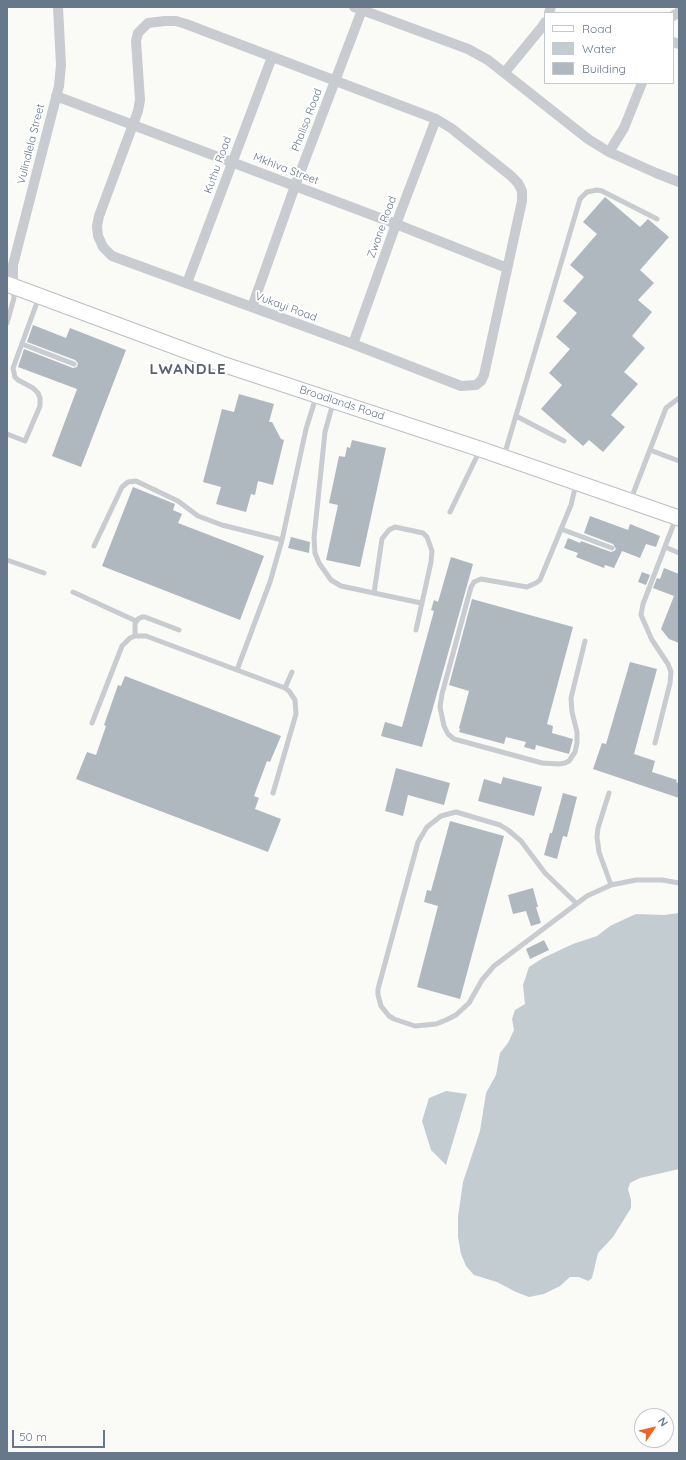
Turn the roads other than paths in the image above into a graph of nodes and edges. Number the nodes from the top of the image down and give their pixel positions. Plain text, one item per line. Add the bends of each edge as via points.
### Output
1 (58, 7) edge
2 (358, 8) edge
3 (544, 24) edge
4 (272, 57) junction
5 (505, 72) junction
6 (336, 80) junction
7 (642, 84) edge
8 (56, 96) junction
9 (436, 119) junction
10 (133, 124) junction
11 (609, 152) junction
12 (232, 161) junction
13 (679, 182) edge
14 (295, 186) junction
15 (657, 219) dead end
16 (396, 224) junction
17 (507, 268) junction
18 (187, 283) junction
19 (10, 285) edge
20 (39, 296) junction
21 (252, 307) junction
22 (7, 323) edge
23 (22, 344) junction
24 (353, 344) junction
25 (74, 364) dead end
26 (317, 395) junction
27 (679, 398) edge
28 (333, 401) junction
29 (516, 416) junction
30 (7, 434) edge
31 (564, 441) dead end
32 (480, 450) junction
33 (650, 450) junction
34 (504, 458) junction
35 (679, 461) edge
36 (577, 483) junction
37 (630, 502) junction
38 (450, 512) dead end
39 (678, 517) edge
40 (561, 529) junction
41 (282, 540) junction
42 (94, 546) dead end
43 (665, 547) junction
44 (612, 548) dead end
45 (679, 553) edge
46 (7, 560) edge
47 (44, 573) dead end
48 (72, 592) dead end
49 (374, 593) junction
50 (421, 603) junction
51 (136, 622) junction
52 (179, 630) dead end
53 (416, 630) dead end
54 (135, 636) junction
55 (585, 641) dead end
56 (237, 670) junction
57 (292, 672) dead end
58 (285, 688) junction
59 (92, 723) dead end
60 (655, 743) dead end
61 (274, 792) dead end
62 (609, 793) dead end
63 (679, 883) edge
64 (610, 885) junction
65 (576, 903) junction

1 - 8 street, Vulindlela Street via 61,65
2 - 5 street via 468,49
2 - 6 street, Phaliso Road
3 - 5 street
4 - 6 street, Vukayi Road
4 - 10 street, Vukayi Road via 181,22 148,23 138,33 136,41 140,100
4 - 12 street, Kuthu Road
5 - 11 street via 571,127
6 - 9 street, Vukayi Road
6 - 14 street, Phaliso Road
7 - 11 street via 624,128
8 - 10 street, Mkhiva Street
8 - 19 street, Vulindlela Street
9 - 16 street, Zwane Road
9 - 17 street, Vukayi Road via 451,128 510,176 522,191
10 - 12 street, Mkhiva Street
10 - 18 street, Vukayi Road via 99,216 98,236 103,248 112,256
11 - 13 street
12 - 14 street, Mkhiva Street
12 - 18 street, Kuthu Road
14 - 16 street, Mkhiva Street
14 - 21 street, Phaliso Road
15 - 29 lane via 602,191 587,192 580,199
16 - 17 street, Mkhiva Street
16 - 24 street, Zwane Road
17 - 24 street, Vukayi Road via 484,375 476,385 461,386
18 - 21 street, Vukayi Road
19 - 20 main road, Broadlands Road
19 - 22 lane via 14,298
20 - 23 lane
20 - 26 main road, Broadlands Road via 222,364
21 - 24 street, Vukayi Road
23 - 25 lane
23 - 30 lane via 13,373 18,380 38,393 40,406 25,441
26 - 28 main road, Broadlands Road
26 - 41 lane via 306,429
27 - 33 lane via 666,408
28 - 32 main road, Broadlands Road
28 - 49 lane via 325,432 314,538 315,553 319,564 331,580 341,586
29 - 31 lane
29 - 34 lane
32 - 34 main road, Broadlands Road
32 - 38 lane
33 - 35 lane
33 - 37 lane
34 - 36 main road, Broadlands Road
36 - 37 main road, Broadlands Road
36 - 40 lane
37 - 39 main road, Broadlands Road
39 - 43 lane
40 - 44 lane
40 - 55 lane via 544,573 536,583 527,587 481,579 474,582 471,587 440,706 448,734 454,739 542,763 559,764 569,761 577,743 571,698
41 - 42 lane via 222,525 198,516 178,501 136,482 128,482 122,487
41 - 56 lane via 270,582
43 - 45 lane
43 - 60 lane via 641,615 671,672
46 - 47 lane
48 - 51 lane
49 - 50 lane
49 - 50 lane via 382,539 389,530 401,527 423,533 432,551
50 - 53 lane
51 - 52 lane via 145,617
51 - 54 lane
54 - 56 lane via 146,636
54 - 59 lane via 122,646
56 - 58 lane
57 - 58 lane
58 - 61 lane via 294,700 296,714
62 - 64 lane via 597,837
63 - 64 lane via 649,879
64 - 65 lane
65 - 65 lane via 494,966 482,980 469,1003 456,1015 436,1024 415,1026 394,1019 381,1006 378,989 418,842 427,827 441,816 456,812 500,825 508,830 521,841 545,873

